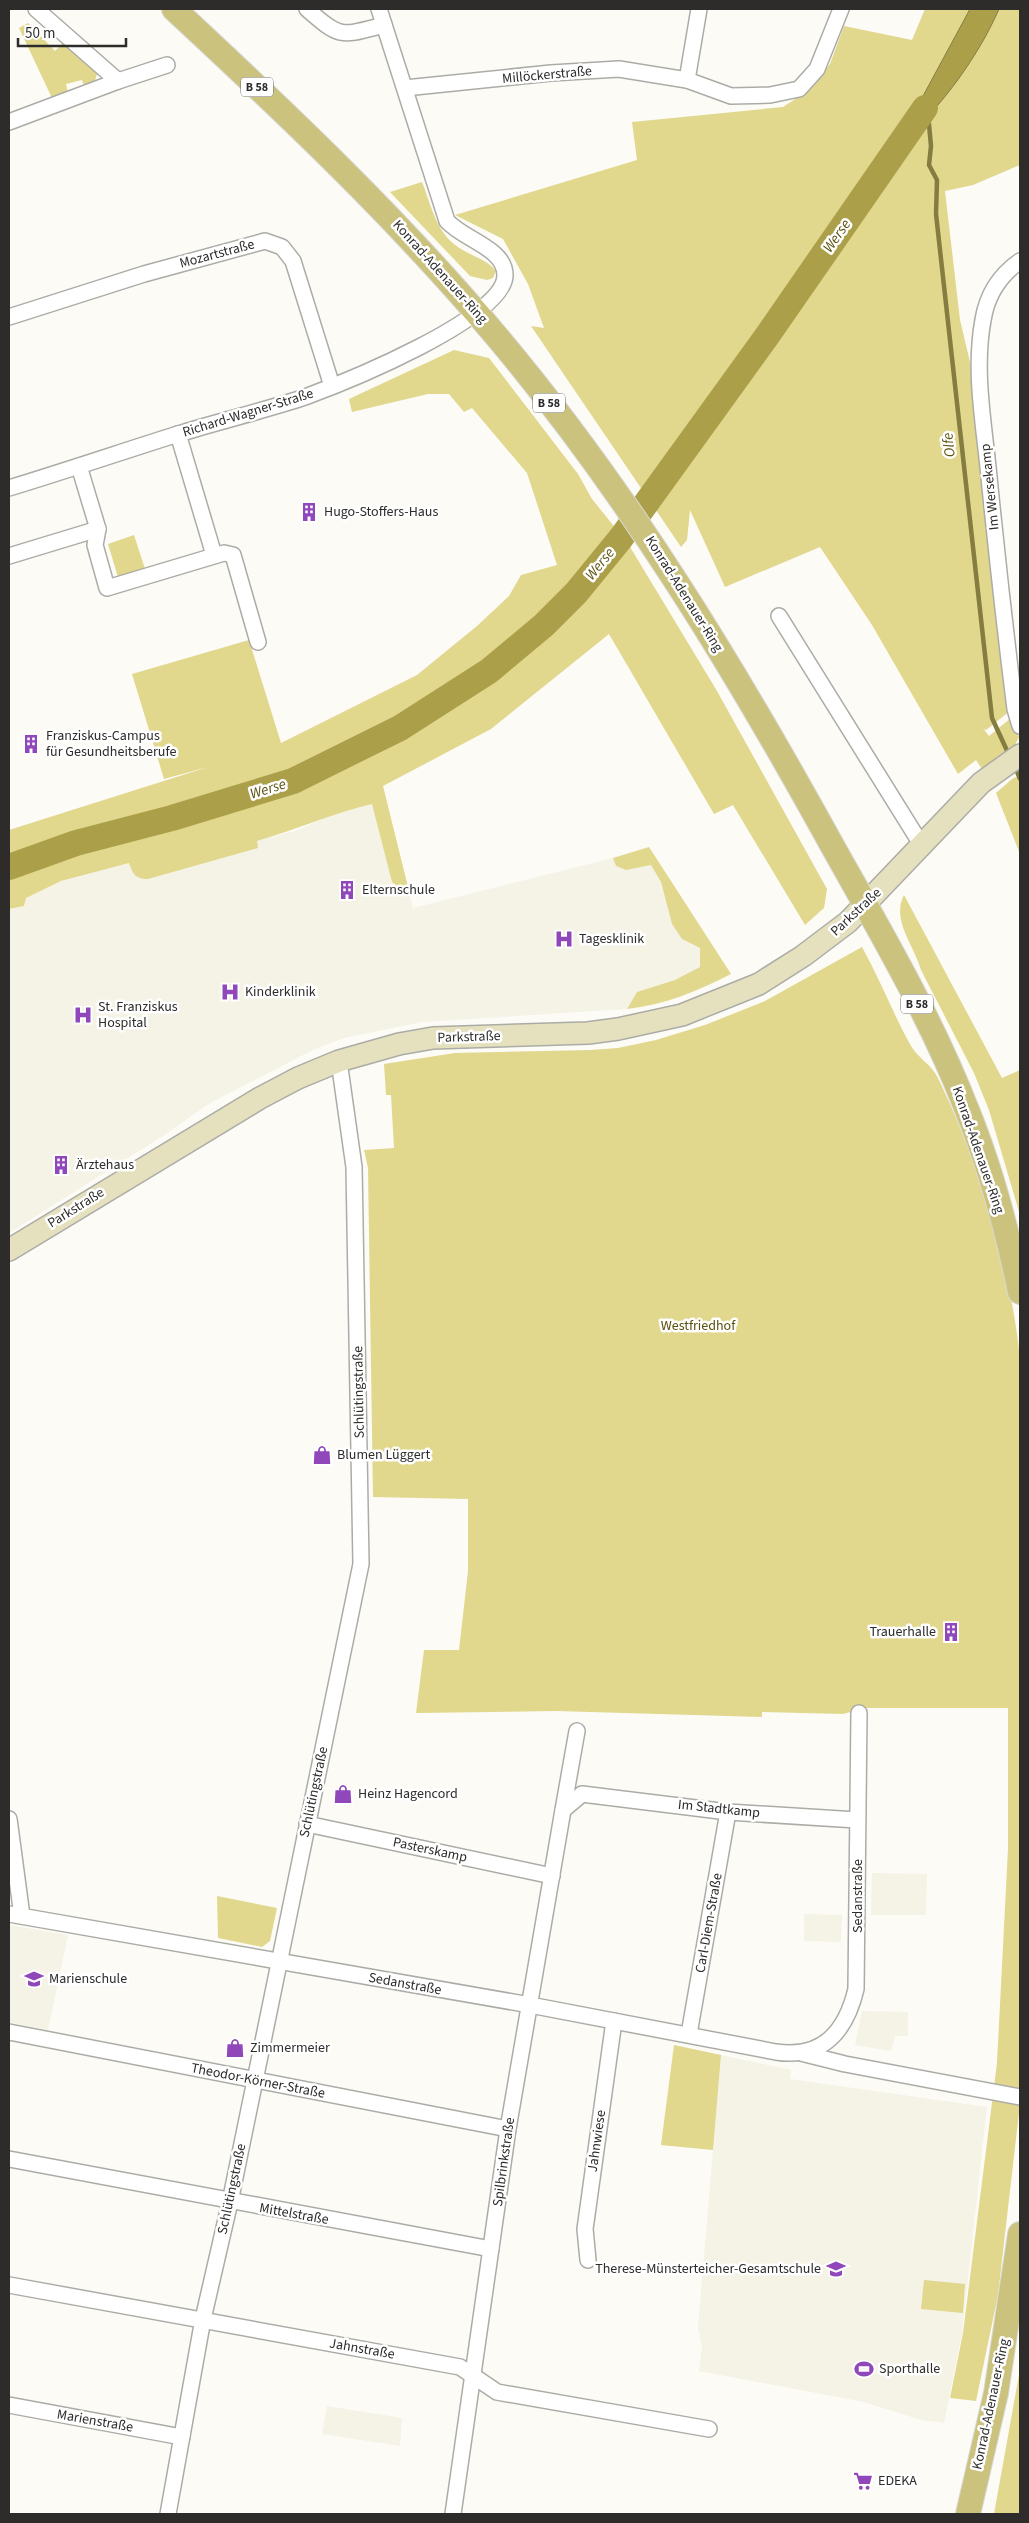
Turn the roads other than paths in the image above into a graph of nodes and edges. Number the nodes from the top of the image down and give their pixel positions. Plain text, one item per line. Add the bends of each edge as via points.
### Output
1 (36, 9) edge
2 (174, 9) edge
3 (307, 9) edge
4 (379, 9) edge
5 (699, 9) edge
6 (841, 9) edge
7 (384, 25) junction
8 (167, 64) dead end
9 (687, 80) junction
10 (118, 81) junction
11 (405, 88) junction
12 (9, 122) edge
13 (1020, 261) edge
14 (477, 313) junction
15 (9, 317) edge
16 (332, 386) junction
17 (178, 434) junction
18 (79, 466) junction
19 (9, 488) edge
20 (98, 529) junction
21 (214, 555) junction
22 (9, 556) edge
23 (779, 616) dead end
24 (258, 642) dead end
25 (1020, 726) edge
26 (1014, 759) edge
27 (921, 844) junction
28 (865, 906) junction
29 (339, 1061) junction
30 (9, 1250) edge
31 (1020, 1292) edge
32 (859, 1713) dead end
33 (577, 1731) dead end
34 (563, 1810) junction
35 (728, 1812) junction
36 (9, 1819) edge
37 (857, 1820) junction
38 (308, 1824) junction
39 (552, 1876) junction
40 (15, 1915) edge
41 (279, 1962) junction
42 (530, 2005) junction
43 (614, 2020) junction
44 (9, 2032) edge
45 (689, 2034) junction
46 (801, 2053) junction
47 (254, 2080) junction
48 (1020, 2097) edge
49 (508, 2130) junction
50 (9, 2160) edge
51 (230, 2202) junction
52 (1020, 2234) edge
53 (491, 2249) junction
54 (588, 2260) dead end
55 (9, 2285) edge
56 (203, 2319) junction
57 (474, 2377) junction
58 (9, 2405) edge
59 (709, 2428) dead end
60 (182, 2437) junction
61 (168, 2514) edge
62 (453, 2514) edge
63 (968, 2514) edge

1 - 10 street
2 - 14 main road, Konrad-Adenauer-Ring / B 58 via 380,206
3 - 7 street via 331,30 350,34
4 - 7 street
5 - 9 street
6 - 9 street, Millöckerstraße via 817,69 799,89 770,95 730,96
7 - 11 street
8 - 10 street
9 - 11 street, Millöckerstraße via 619,69
10 - 12 street
11 - 14 street via 447,220 464,236 497,255 504,267 502,290
13 - 25 street, Im Wersekamp via 1005,272 992,291 983,318 977,362 1015,709
14 - 16 street, Richard-Wagner-Straße via 434,339
14 - 28 main road, Konrad-Adenauer-Ring / B 58 via 562,419 652,542 767,728
15 - 16 street, Mozartstraße via 144,274 265,241 282,247 293,261
16 - 17 street, Richard-Wagner-Straße via 275,407
17 - 18 street, Richard-Wagner-Straße
17 - 21 street
18 - 19 street, Richard-Wagner-Straße
18 - 20 street
20 - 21 street via 95,545 107,588
20 - 22 street
21 - 24 street via 227,552 234,558
23 - 27 street
26 - 27 street, Parkstraße via 981,783
27 - 28 street, Parkstraße
28 - 29 street, Parkstraße via 810,951 759,984 682,1015 654,1023 588,1033 433,1038 383,1047
28 - 31 main road, Konrad-Adenauer-Ring / B 58 via 929,1026 965,1104 987,1166
29 - 30 street, Parkstraße via 260,1098
29 - 38 street, Schlütingstraße via 354,1167 361,1564
32 - 37 street, Sedanstraße
33 - 34 street, Spilbrinkstraße
34 - 35 street, Im Stadtkamp via 582,1794
34 - 39 street, Spilbrinkstraße
35 - 37 street, Im Stadtkamp
35 - 45 street, Carl-Diem-Straße
36 - 40 street
37 - 46 street, Sedanstraße via 857,1966 851,2008 828,2040 814,2050
38 - 39 street, Pasterskamp
38 - 41 street, Schlütingstraße
39 - 42 street, Spilbrinkstraße
40 - 41 street, Sedanstraße
41 - 42 street, Sedanstraße
41 - 47 street, Schlütingstraße
42 - 43 street, Sedanstraße
42 - 49 street, Spilbrinkstraße
43 - 45 street, Sedanstraße
43 - 54 street, Jahnwiese via 584,2229
44 - 47 street, Theodor-Körner-Straße
45 - 46 street, Sedanstraße via 776,2052
46 - 48 street, Sedanstraße
47 - 49 street, Theodor-Körner-Straße
47 - 51 street, Schlütingstraße
49 - 53 street, Spilbrinkstraße
50 - 51 street, Mittelstraße
51 - 53 street, Mittelstraße
51 - 56 street, Schlütingstraße
52 - 63 main road, Konrad-Adenauer-Ring via 997,2384
53 - 57 street, Spilbrinkstraße
55 - 56 street, Jahnstraße
56 - 57 street, Jahnstraße via 460,2367
56 - 60 street, Schlütingstraße
57 - 59 street, Jahnstraße via 497,2392
57 - 62 street, Spilbrinkstraße
58 - 60 street, Marienstraße
60 - 61 street, Schlütingstraße

